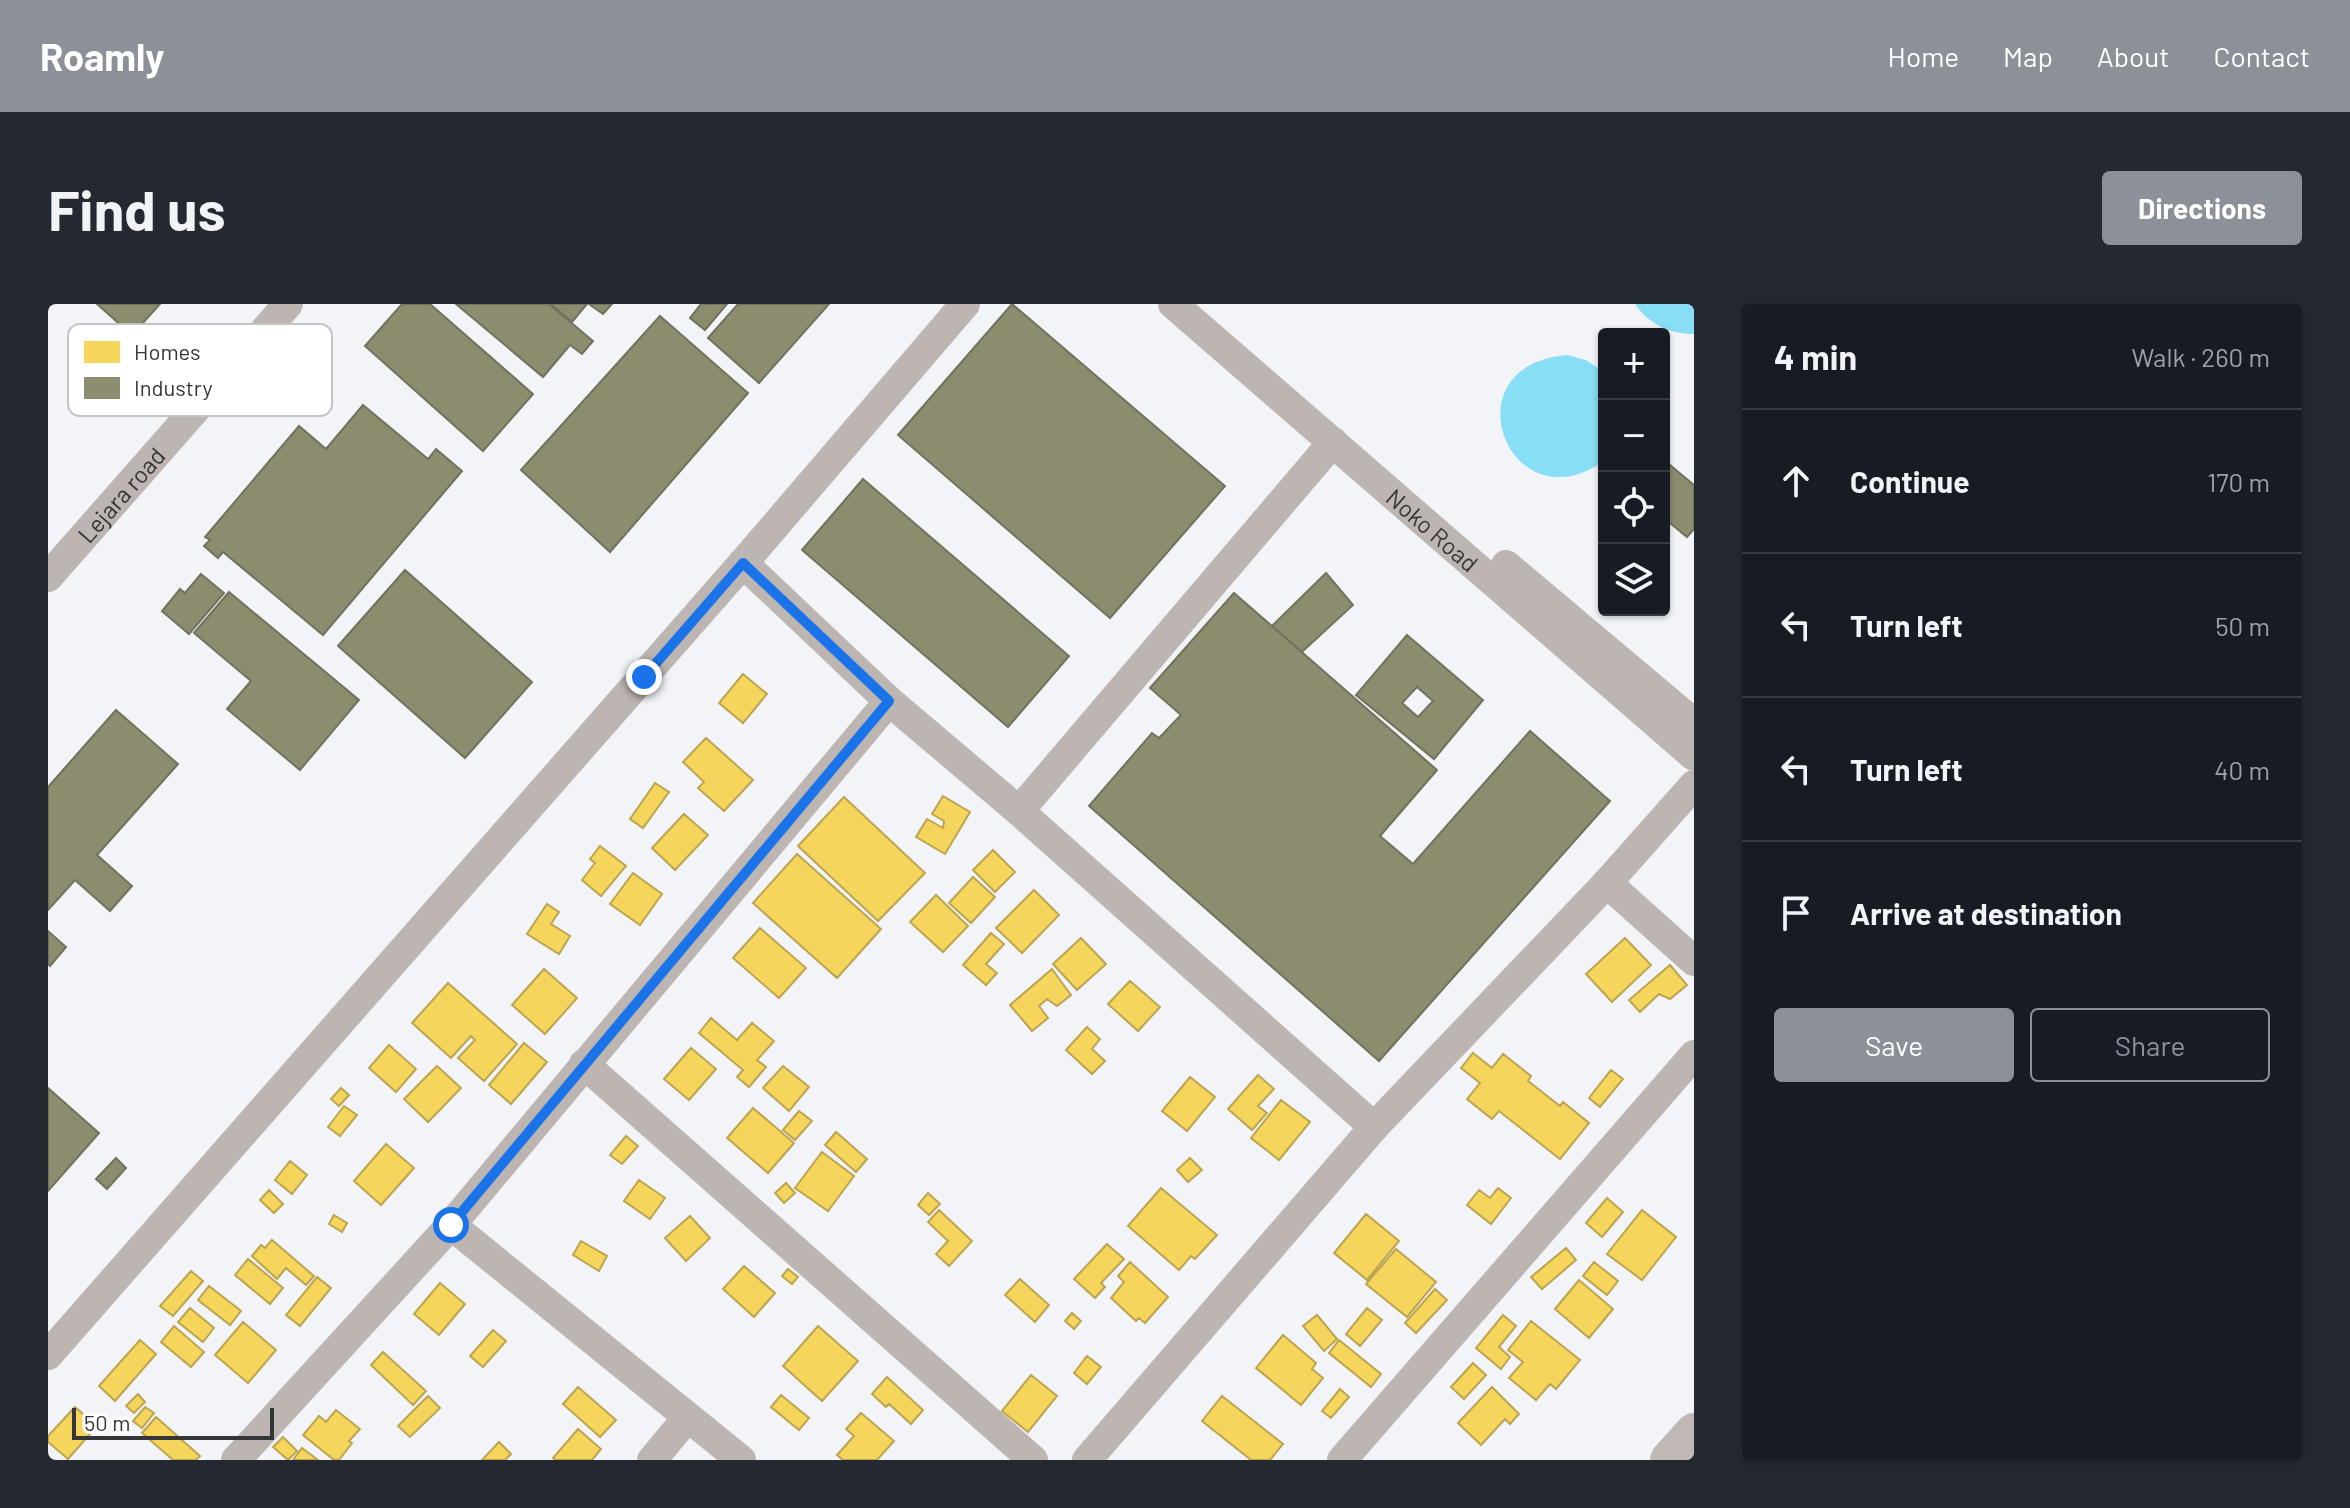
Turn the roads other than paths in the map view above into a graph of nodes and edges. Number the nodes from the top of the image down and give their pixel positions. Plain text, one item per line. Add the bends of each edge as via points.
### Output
1 (288, 304) edge
2 (965, 304) edge
3 (1173, 304) edge
4 (1200, 304) edge
5 (270, 324) edge
6 (190, 416) edge
7 (1333, 442) junction
8 (743, 563) junction
9 (48, 577) edge
10 (889, 701) junction
11 (1694, 723) edge
12 (1694, 756) edge
13 (1694, 785) edge
14 (1019, 811) junction
15 (1607, 883) junction
16 (1694, 961) edge
17 (1694, 1055) edge
18 (584, 1064) junction
19 (1374, 1127) junction
20 (451, 1225) junction
21 (48, 1355) edge
22 (687, 1418) junction
23 (1694, 1432) edge
24 (236, 1460) edge
25 (652, 1460) edge
26 (741, 1460) edge
27 (1033, 1460) edge
28 (1087, 1460) edge
29 (1342, 1460) edge
30 (1669, 1460) edge

1 - 5 street, Lejara road
2 - 8 street
3 - 7 street, Noko Road
4 - 11 street
6 - 9 street, Lejara road
7 - 12 street, Noko Road
7 - 14 street
8 - 10 street
8 - 21 street
10 - 14 street
10 - 18 street
13 - 15 street
14 - 19 street
15 - 16 street
15 - 19 street
17 - 29 street
18 - 20 street
18 - 27 street
19 - 28 street
20 - 22 street
20 - 24 street
22 - 25 street
22 - 26 street
23 - 30 main road

